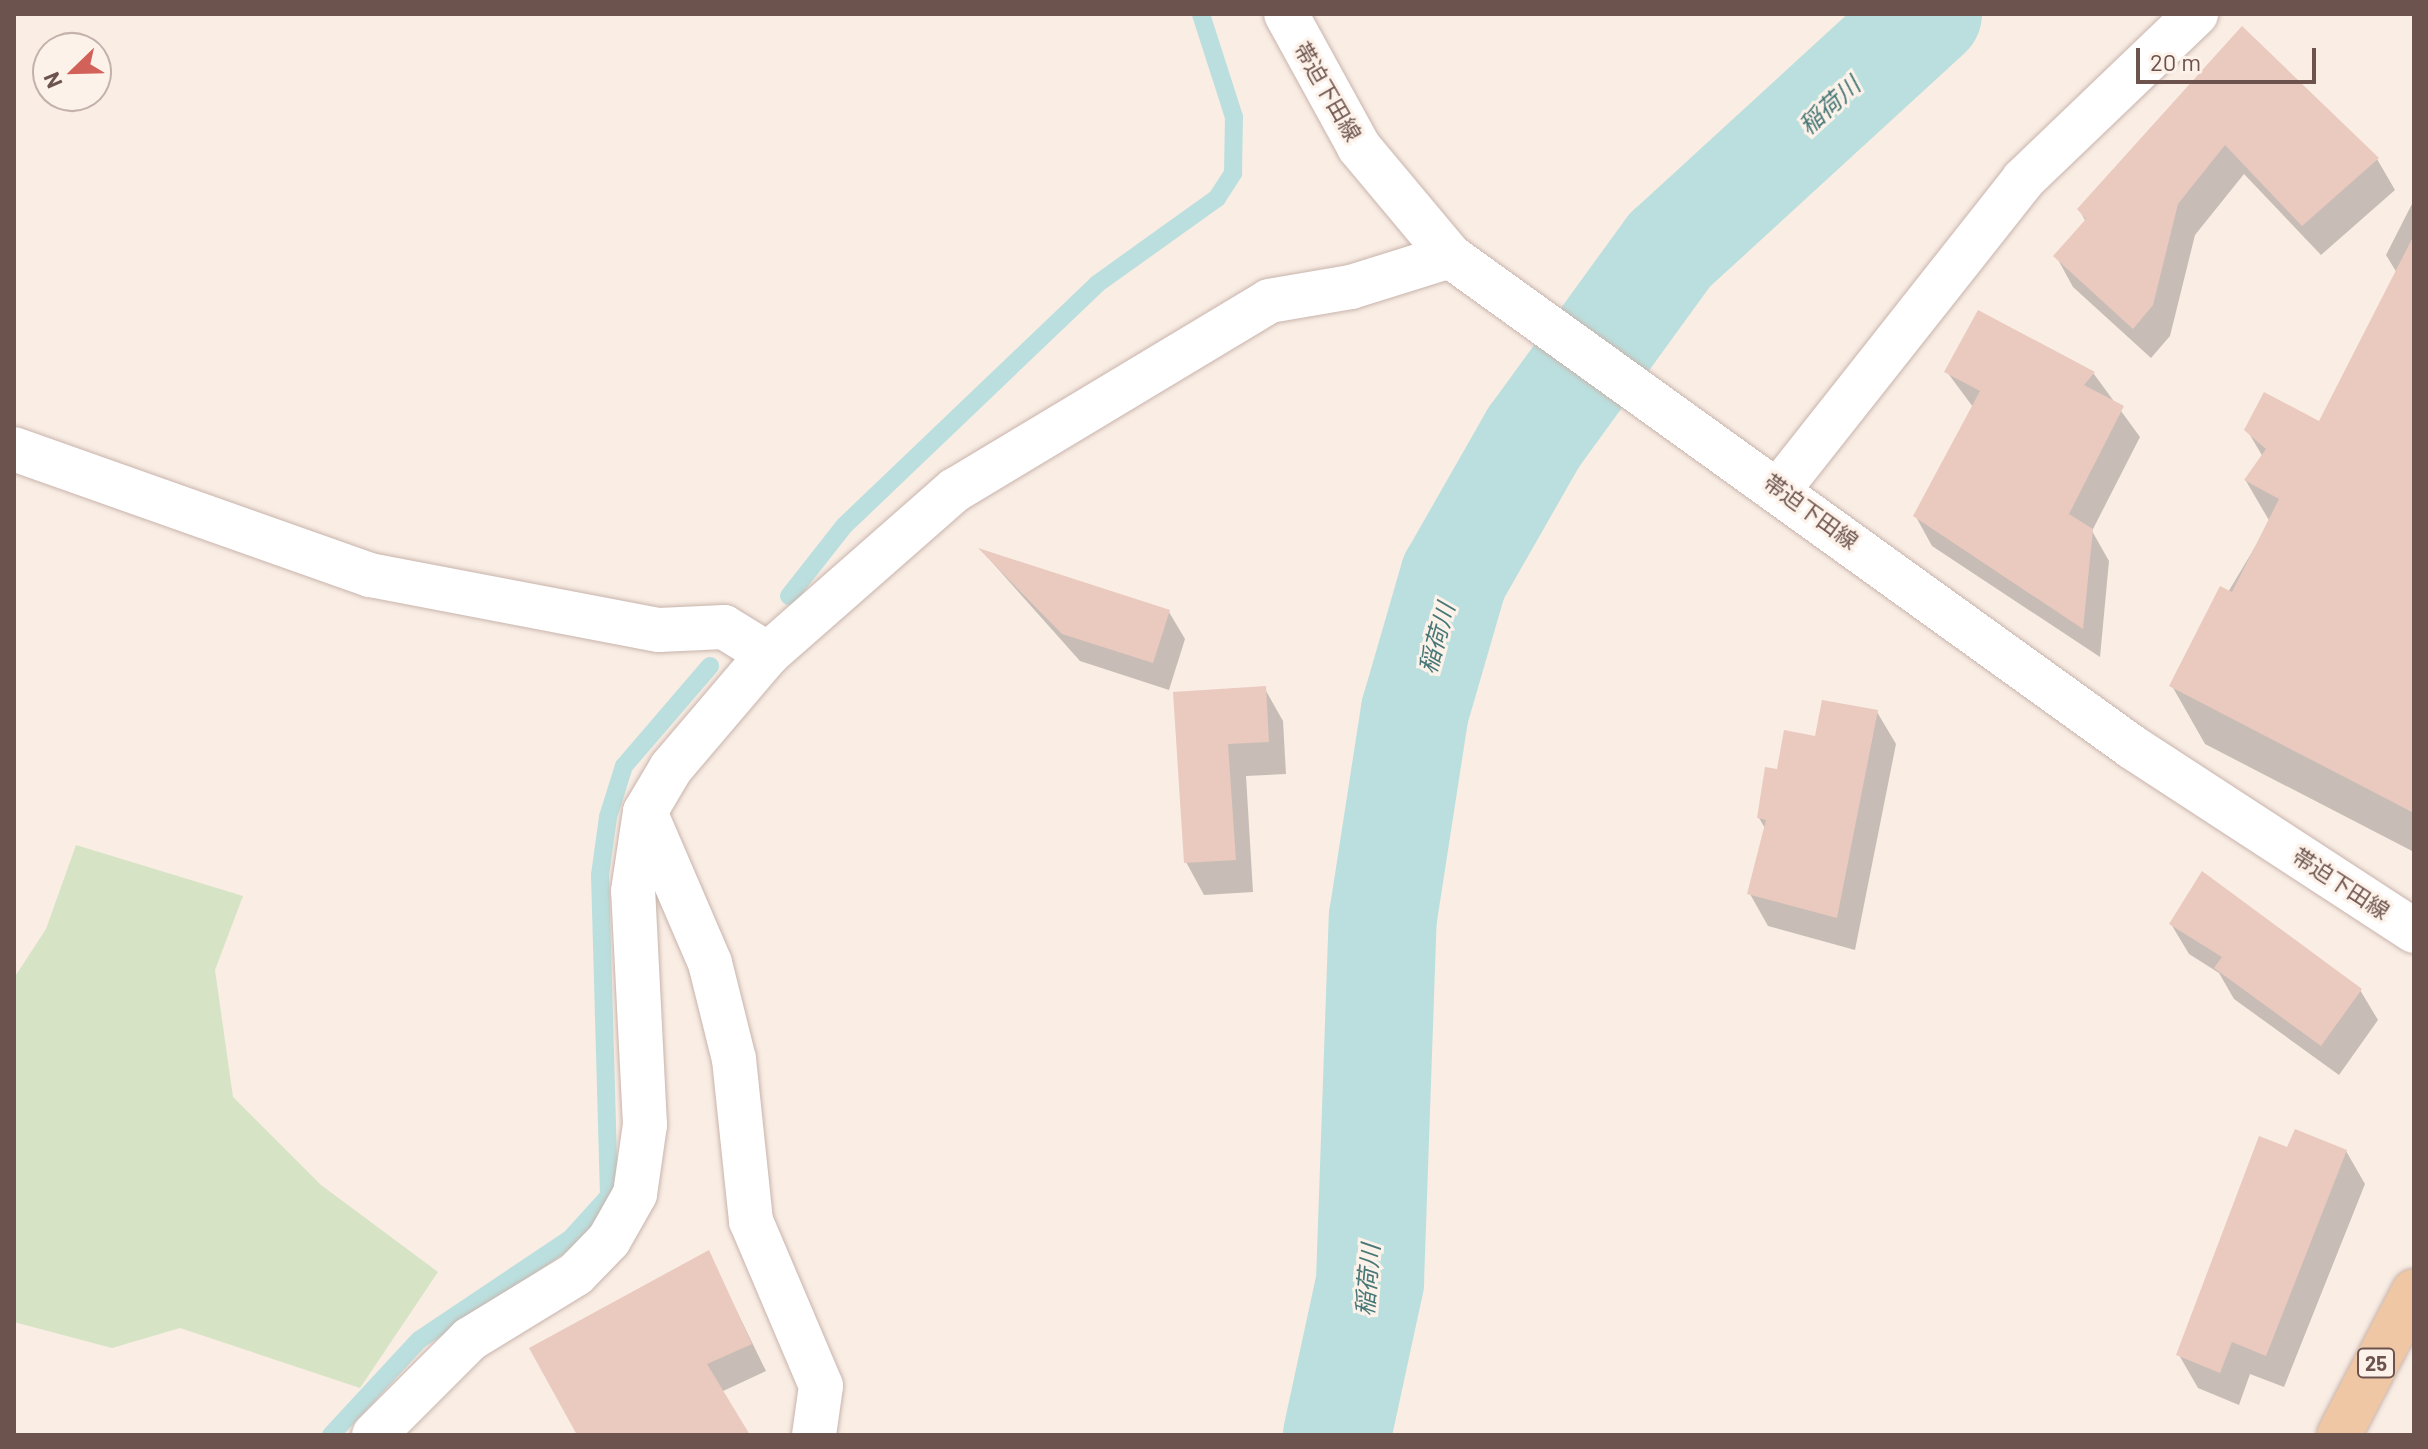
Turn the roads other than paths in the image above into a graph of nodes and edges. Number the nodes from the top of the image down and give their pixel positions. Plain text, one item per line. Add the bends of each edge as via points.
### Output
1 (1286, 14) edge
2 (2196, 14) edge
3 (1450, 256) junction
4 (14, 449) edge
5 (1780, 488) junction
6 (768, 654) junction
7 (645, 812) junction
8 (2414, 931) edge
9 (2414, 1291) edge
10 (374, 1435) edge
11 (814, 1435) edge
12 (2339, 1435) edge

1 - 3 street, 帯迫下田線 via 1359,147
2 - 5 street via 2023,180
3 - 5 street, 帯迫下田線
3 - 6 street via 1351,287 1269,301 955,490
4 - 6 street via 370,575 659,630 724,627
5 - 8 street, 帯迫下田線 via 2132,747
6 - 7 street via 671,768
7 - 10 street via 633,891 645,1125 635,1194 609,1240 576,1274 470,1339
7 - 11 street via 710,963 734,1059 751,1221 821,1386
9 - 12 main road, 25

